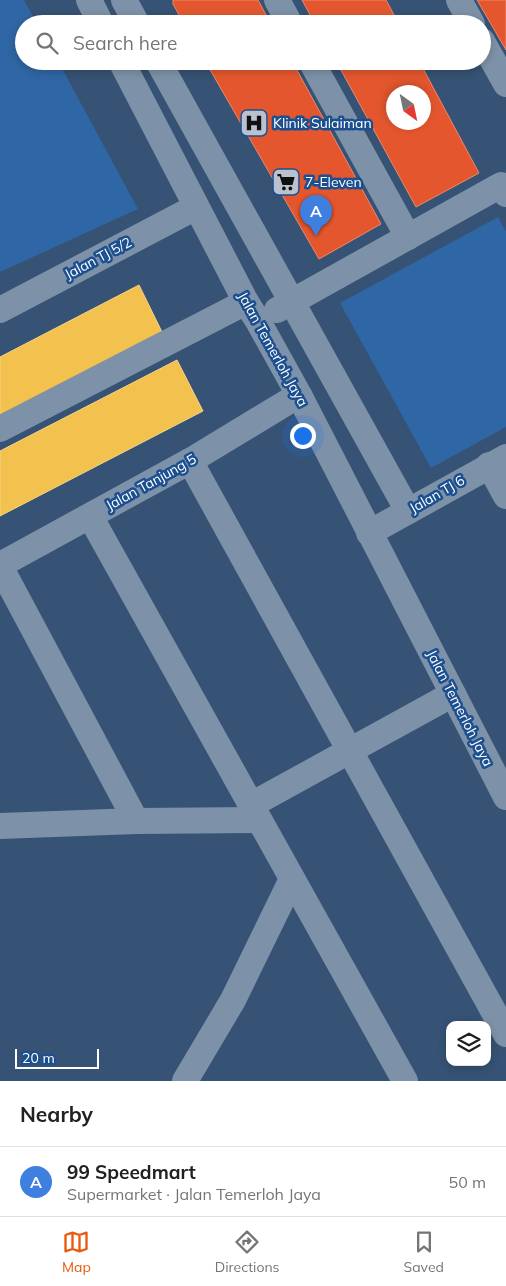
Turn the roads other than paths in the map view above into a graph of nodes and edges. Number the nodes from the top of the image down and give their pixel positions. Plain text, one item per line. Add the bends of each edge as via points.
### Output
1 (89, 0) edge
2 (124, 0) edge
3 (277, 0) edge
4 (459, 0) edge
5 (96, 15) edge
6 (132, 15) edge
7 (285, 15) edge
8 (467, 15) edge
9 (491, 58) edge
10 (126, 70) edge
11 (163, 70) edge
12 (316, 70) edge
13 (506, 84) edge
14 (504, 186) edge
15 (196, 207) junction
16 (408, 237) junction
17 (292, 302) junction
18 (0, 310) edge
19 (252, 312) junction
20 (299, 395) junction
21 (0, 429) edge
22 (190, 461) junction
23 (497, 461) edge
24 (506, 496) edge
25 (408, 511) junction
26 (90, 516) junction
27 (369, 533) junction
28 (3, 558) edge
29 (453, 694) junction
30 (349, 750) junction
31 (504, 787) edge
32 (255, 812) junction
33 (136, 821) junction
34 (0, 826) edge
35 (292, 879) junction
36 (506, 1034) edge
37 (186, 1081) edge
38 (405, 1081) edge

1 - 5 street
2 - 6 street
3 - 7 street
4 - 8 street
9 - 13 street
10 - 15 street, Jalan Temerloh Jaya
11 - 17 street
12 - 16 street
14 - 16 street
15 - 18 street, Jalan TJ 5/2
15 - 19 street, Jalan Temerloh Jaya
16 - 17 street
17 - 19 street
17 - 25 street
19 - 20 street, Jalan Temerloh Jaya
19 - 21 street
20 - 22 street, Jalan Tanjung 5
20 - 27 street, Jalan Temerloh Jaya
22 - 26 street, Jalan Tanjung 5
22 - 30 street
23 - 24 street
23 - 25 street, Jalan TJ 6
25 - 27 street, Jalan TJ 6
26 - 28 street, Jalan Tanjung 5
26 - 32 street
27 - 29 street, Jalan Temerloh Jaya
28 - 33 street
29 - 30 street
29 - 31 street, Jalan Temerloh Jaya
30 - 32 street
30 - 36 street
32 - 33 street
32 - 35 street
33 - 34 street
35 - 37 street via 233,1000
35 - 38 street

